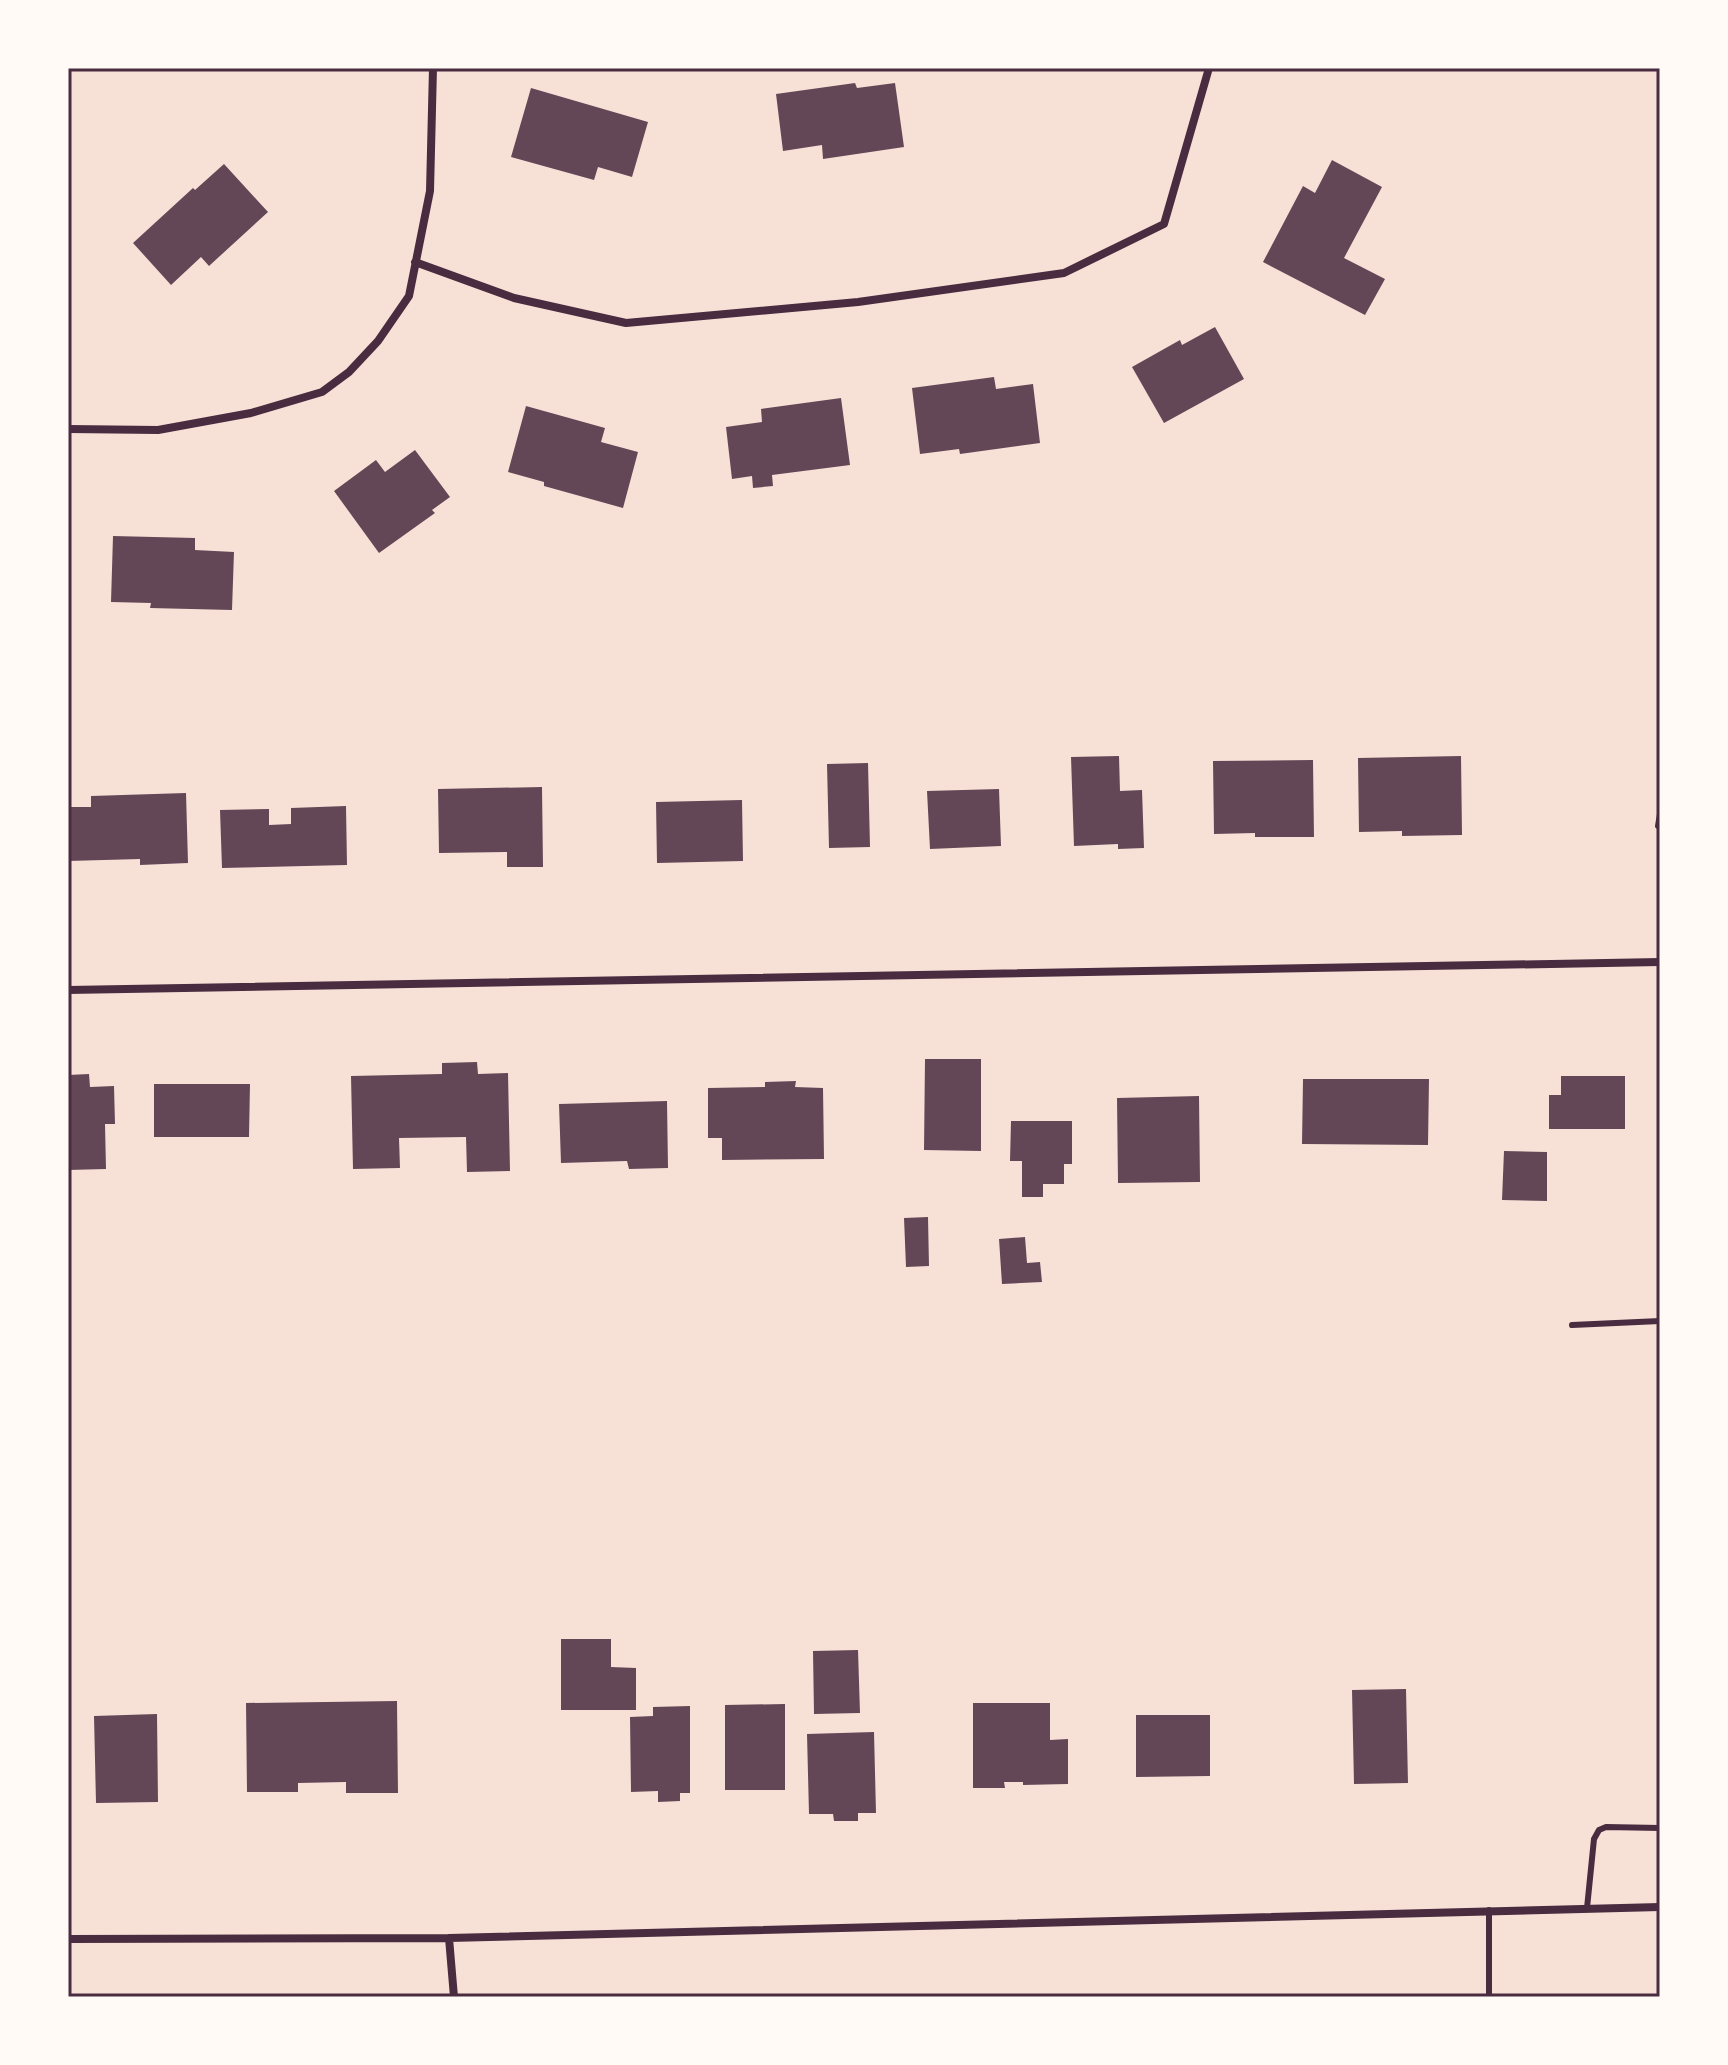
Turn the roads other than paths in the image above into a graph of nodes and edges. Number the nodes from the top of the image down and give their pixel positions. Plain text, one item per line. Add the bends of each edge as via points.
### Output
1 (433, 68) edge
2 (1209, 68) edge
3 (415, 262) junction
4 (68, 429) edge
5 (1660, 814) edge
6 (1660, 827) edge
7 (1660, 962) edge
8 (68, 990) edge
9 (1660, 1321) edge
10 (1572, 1325) dead end
11 (1660, 1828) edge
12 (1660, 1907) edge
13 (1587, 1908) junction
14 (1489, 1910) junction
15 (449, 1938) junction
16 (68, 1939) edge
17 (454, 1997) edge
18 (1489, 1997) edge

1 - 3 street via 430,191
2 - 3 street via 1164,224 1064,273 858,302 626,323 514,298
3 - 4 street via 409,296 378,341 322,392 251,413 158,430
5 - 6 lane
7 - 8 street
9 - 10 lane
11 - 13 lane via 1599,1830
12 - 13 street
13 - 14 street
14 - 15 street
14 - 18 lane
15 - 16 street
15 - 17 street

